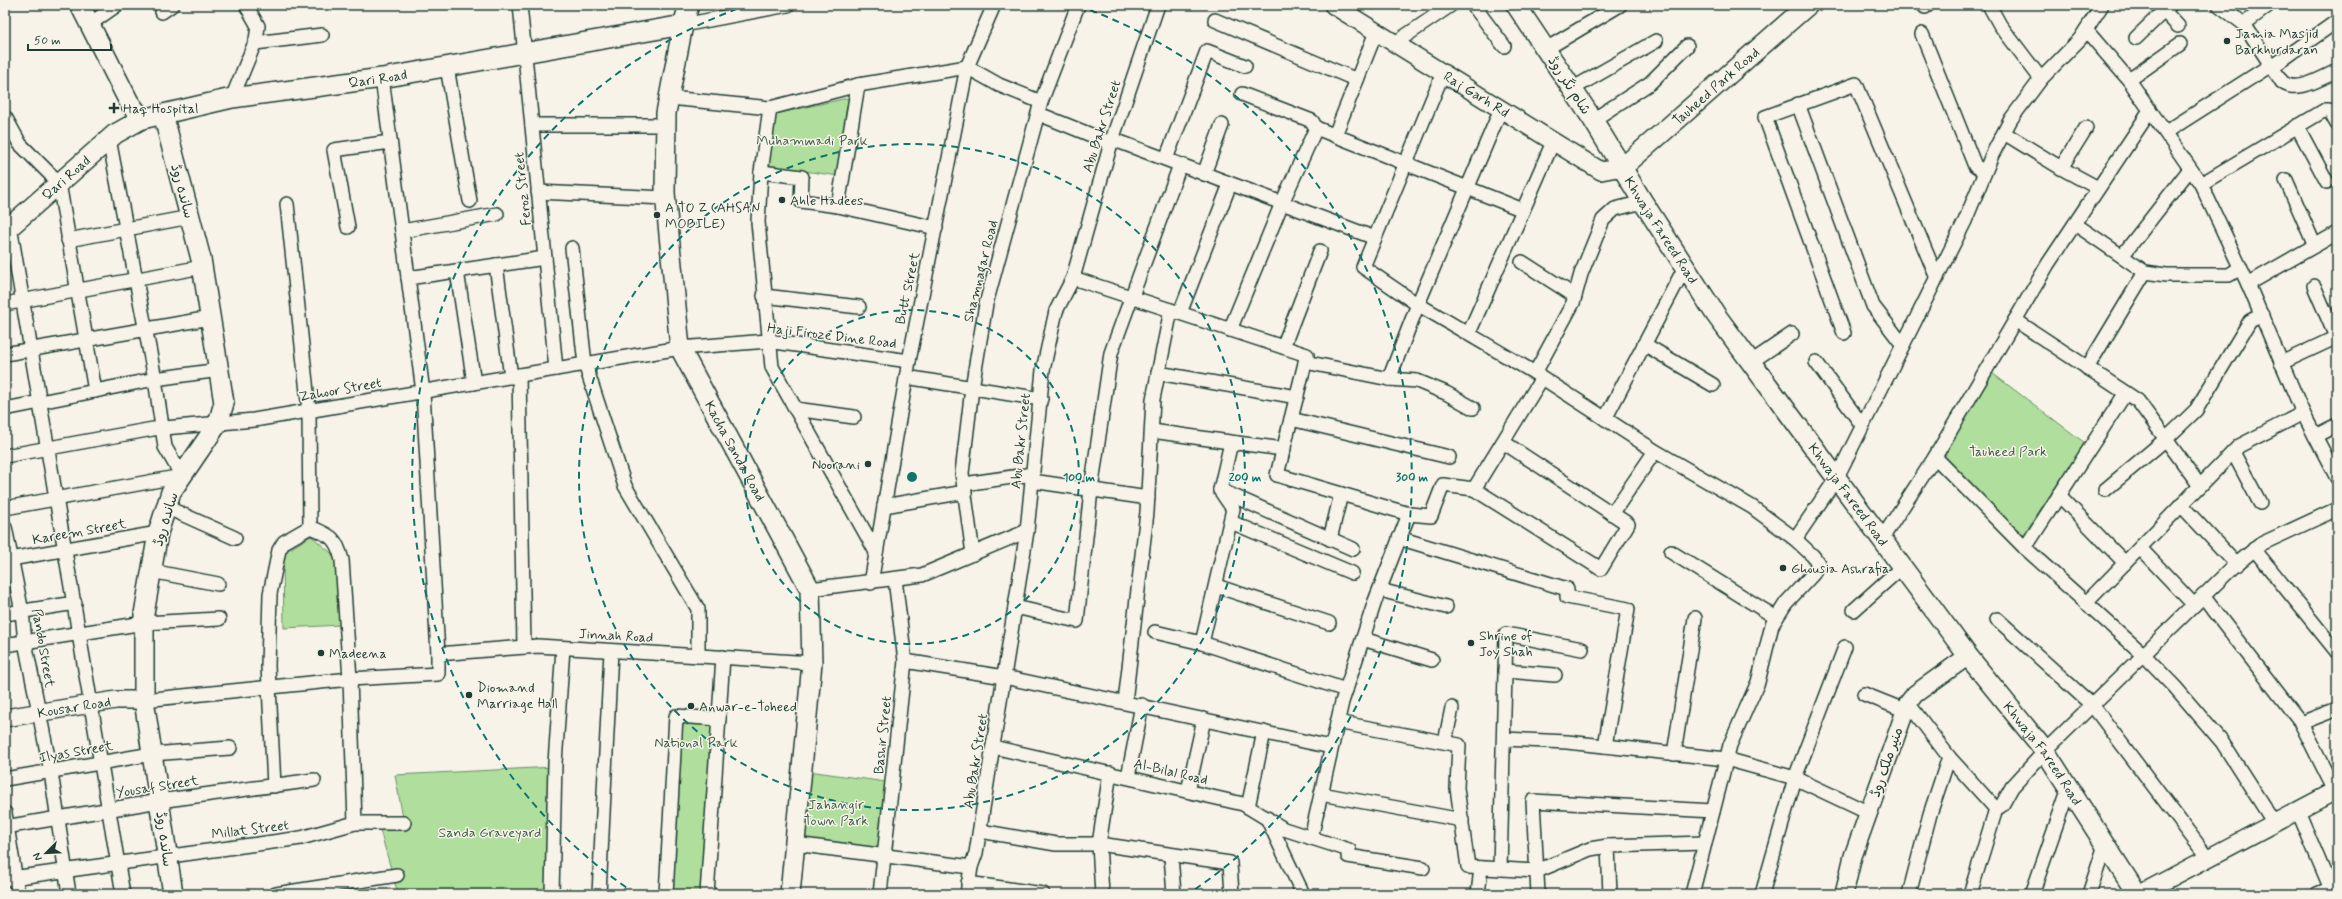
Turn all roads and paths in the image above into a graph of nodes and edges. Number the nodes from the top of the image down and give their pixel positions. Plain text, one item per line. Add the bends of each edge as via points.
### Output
1 (80, 5) edge
2 (117, 5) edge
3 (246, 5) edge
4 (520, 5) edge
5 (689, 5) edge
6 (788, 5) edge
7 (994, 5) edge
8 (1078, 5) edge
9 (1158, 5) edge
10 (1333, 5) edge
11 (1451, 5) edge
12 (1473, 5) edge
13 (1516, 5) edge
14 (1808, 5) edge
15 (1989, 5) edge
16 (2102, 5) edge
17 (2219, 5) edge
18 (2268, 5) edge
19 (1611, 8) edge
20 (2167, 8) edge
21 (1215, 20) dead end
22 (2337, 21) edge
23 (90, 24) junction
24 (2244, 24) junction
25 (683, 25) junction
26 (2178, 26) dead end
27 (2086, 30) junction
28 (1376, 32) junction
29 (1922, 34) dead end
30 (322, 35) dead end
31 (2136, 38) dead end
32 (1656, 41) dead end
33 (255, 43) junction
34 (1395, 43) junction
35 (2180, 44) dead end
36 (1504, 46) dead end
37 (1687, 46) dead end
38 (1546, 49) junction
39 (525, 53) junction
40 (1245, 66) dead end
41 (2272, 66) junction
42 (447, 67) junction
43 (967, 67) junction
44 (2337, 71) edge
45 (1443, 73) junction
46 (382, 78) junction
47 (2041, 79) junction
48 (1357, 80) junction
49 (2129, 80) junction
50 (858, 85) junction
51 (1572, 90) junction
52 (1242, 94) dead end
53 (232, 98) junction
54 (670, 98) junction
55 (1798, 104) junction
56 (770, 108) junction
57 (1040, 108) junction
58 (1501, 109) junction
59 (2150, 111) junction
60 (163, 114) junction
61 (5, 117) edge
62 (142, 119) junction
63 (1593, 120) junction
64 (2337, 124) edge
65 (532, 125) junction
66 (666, 125) junction
67 (1222, 125) dead end
68 (2297, 126) junction
69 (1316, 128) junction
70 (2086, 128) dead end
71 (2166, 132) junction
72 (2004, 133) junction
73 (1334, 135) junction
74 (109, 139) junction
75 (1111, 141) junction
76 (390, 142) junction
77 (1553, 142) junction
78 (1166, 159) junction
79 (1406, 164) junction
80 (1180, 165) junction
81 (1623, 167) junction
82 (2061, 168) junction
83 (2190, 169) junction
84 (761, 172) junction
85 (1984, 172) junction
86 (1204, 174) junction
87 (2286, 180) dead end
88 (2328, 182) dead end
89 (58, 183) junction
90 (1230, 184) junction
91 (2201, 184) junction
92 (1468, 188) junction
93 (2098, 188) junction
94 (538, 192) junction
95 (666, 198) junction
96 (470, 201) dead end
97 (1643, 202) junction
98 (1282, 203) junction
99 (287, 204) dead end
100 (838, 206) junction
101 (1523, 210) junction
102 (497, 214) dead end
103 (190, 217) junction
104 (2075, 224) junction
105 (348, 227) dead end
106 (936, 228) junction
107 (8, 229) edge
108 (126, 229) junction
109 (402, 231) junction
110 (2337, 233) edge
111 (1375, 238) junction
112 (68, 240) junction
113 (2314, 244) junction
114 (572, 248) dead end
115 (1320, 251) dead end
116 (2122, 256) junction
117 (545, 258) junction
118 (1522, 262) dead end
119 (496, 265) junction
120 (202, 267) junction
121 (1685, 267) junction
122 (2240, 268) junction
123 (457, 271) junction
124 (2145, 272) junction
125 (408, 278) junction
126 (1073, 278) junction
127 (1937, 278) junction
128 (136, 280) junction
129 (2248, 284) junction
130 (2314, 286) dead end
131 (77, 290) junction
132 (764, 296) junction
133 (1575, 296) junction
134 (1130, 297) junction
135 (23, 300) junction
136 (5, 304) edge
137 (1418, 304) junction
138 (859, 307) dead end
139 (1176, 312) junction
140 (2262, 315) junction
141 (210, 318) junction
142 (2015, 320) junction
143 (145, 329) junction
144 (1230, 330) junction
145 (1469, 333) junction
146 (1792, 334) dead end
147 (1844, 334) dead end
148 (2336, 337) edge
149 (86, 340) junction
150 (768, 341) junction
151 (1644, 344) junction
152 (1903, 345) junction
153 (1283, 347) junction
154 (680, 348) junction
155 (31, 349) junction
156 (5, 354) edge
157 (908, 361) junction
158 (1306, 362) junction
159 (1751, 362) junction
160 (1816, 362) dead end
161 (2281, 363) junction
162 (584, 364) junction
163 (2086, 368) junction
164 (556, 369) junction
165 (219, 370) junction
166 (1158, 373) junction
167 (1538, 375) junction
168 (515, 376) junction
169 (906, 378) junction
170 (155, 379) junction
171 (1389, 379) junction
172 (474, 383) junction
173 (1714, 385) dead end
174 (972, 388) junction
175 (95, 391) junction
176 (422, 392) junction
177 (2125, 394) junction
178 (1297, 397) junction
179 (1040, 399) junction
180 (40, 402) junction
181 (1473, 408) dead end
182 (5, 409) edge
183 (795, 409) junction
184 (308, 411) junction
185 (2303, 413) junction
186 (854, 417) dead end
187 (1292, 419) junction
188 (1605, 419) junction
189 (218, 423) junction
190 (1862, 425) junction
191 (2337, 425) edge
192 (164, 428) junction
193 (1152, 431) junction
194 (2315, 436) junction
195 (2166, 439) junction
196 (1503, 442) junction
197 (1237, 443) junction
198 (48, 449) junction
199 (1284, 449) junction
200 (1655, 451) junction
201 (2233, 452) junction
202 (5, 456) edge
203 (1450, 457) dead end
204 (1935, 457) junction
205 (182, 476) junction
206 (1033, 478) junction
207 (2337, 478) edge
208 (1836, 479) junction
209 (2200, 486) junction
210 (964, 488) junction
211 (1474, 489) junction
212 (1091, 490) junction
213 (1220, 490) junction
214 (2105, 490) dead end
215 (1341, 494) junction
216 (2059, 495) junction
217 (57, 498) junction
218 (1148, 498) junction
219 (2260, 503) dead end
220 (2182, 505) junction
221 (884, 506) junction
222 (166, 507) junction
223 (5, 508) edge
224 (2337, 509) edge
225 (1409, 514) junction
226 (1612, 514) junction
227 (1231, 522) junction
228 (5, 527) edge
229 (310, 527) junction
230 (1027, 531) junction
231 (158, 533) junction
232 (235, 538) dead end
233 (1330, 538) junction
234 (1399, 538) junction
235 (1795, 539) junction
236 (1882, 540) junction
237 (2025, 548) junction
238 (2140, 548) junction
239 (1353, 549) dead end
240 (2254, 549) junction
241 (66, 550) junction
242 (876, 552) junction
243 (1671, 552) dead end
244 (973, 554) junction
245 (8, 560) edge
246 (2125, 563) junction
247 (2237, 565) junction
248 (1902, 567) junction
249 (151, 571) junction
250 (1352, 573) dead end
251 (895, 579) junction
252 (871, 583) junction
253 (218, 584) dead end
254 (1216, 586) junction
255 (810, 589) junction
256 (1380, 590) junction
257 (2198, 601) junction
258 (75, 603) junction
259 (2086, 603) junction
260 (1015, 607) junction
261 (1446, 607) dead end
262 (1854, 610) dead end
263 (22, 612) junction
264 (5, 614) edge
265 (1776, 617) junction
266 (1694, 618) dead end
267 (219, 619) dead end
268 (1997, 619) dead end
269 (144, 623) junction
270 (1329, 623) dead end
271 (1155, 632) dead end
272 (80, 634) junction
273 (1362, 640) junction
274 (25, 642) junction
275 (1202, 643) junction
276 (5, 645) edge
277 (524, 647) junction
278 (1845, 647) dead end
279 (563, 648) junction
280 (1582, 649) dead end
281 (611, 651) junction
282 (2337, 652) edge
283 (438, 654) junction
284 (2144, 655) junction
285 (698, 656) junction
286 (1968, 656) junction
287 (723, 657) junction
288 (1432, 660) dead end
289 (905, 661) junction
290 (812, 663) junction
291 (1505, 672) junction
292 (1555, 675) dead end
293 (1004, 677) junction
294 (350, 678) junction
295 (268, 688) junction
296 (1346, 690) junction
297 (1864, 694) dead end
298 (144, 700) junction
299 (1125, 702) junction
300 (92, 705) junction
301 (1142, 706) junction
302 (2093, 706) junction
303 (1906, 707) junction
304 (1452, 708) dead end
305 (2337, 709) edge
306 (40, 712) junction
307 (5, 718) edge
308 (719, 719) junction
309 (1204, 719) junction
310 (1337, 722) junction
311 (2301, 723) junction
312 (1264, 732) junction
313 (1504, 739) junction
314 (1445, 742) junction
315 (1605, 746) junction
316 (1331, 747) junction
317 (230, 748) dead end
318 (993, 748) junction
319 (2045, 751) junction
320 (152, 754) junction
321 (1674, 754) junction
322 (1949, 757) junction
323 (1726, 759) junction
324 (102, 763) junction
325 (51, 772) junction
326 (1110, 773) junction
327 (1128, 777) junction
328 (1795, 778) junction
329 (5, 779) edge
330 (314, 780) dead end
331 (274, 786) junction
332 (2069, 788) junction
333 (1188, 791) junction
334 (2336, 791) edge
335 (1321, 794) junction
336 (159, 801) junction
337 (1248, 807) junction
338 (1996, 809) junction
339 (109, 810) junction
340 (1713, 811) junction
341 (2298, 811) junction
342 (1868, 813) junction
343 (1267, 818) junction
344 (58, 819) junction
345 (1462, 820) junction
346 (6, 822) edge
347 (355, 823) junction
348 (404, 823) dead end
349 (2274, 823) junction
350 (980, 831) junction
351 (1311, 838) junction
352 (1705, 843) junction
353 (795, 844) junction
354 (1099, 844) junction
355 (2105, 845) junction
356 (1608, 846) junction
357 (167, 856) junction
358 (883, 856) junction
359 (1171, 856) junction
360 (2208, 858) junction
361 (119, 864) junction
362 (971, 867) junction
363 (1423, 868) dead end
364 (1481, 868) junction
365 (1500, 869) junction
366 (1537, 871) junction
367 (65, 872) junction
368 (397, 875) dead end
369 (10, 878) edge
370 (968, 889) edge
371 (2334, 889) edge
372 (18, 894) edge
373 (69, 894) edge
374 (123, 894) edge
375 (173, 894) edge
376 (276, 894) edge
377 (552, 894) edge
378 (598, 894) edge
379 (666, 894) edge
380 (707, 894) edge
381 (790, 894) edge
382 (880, 894) edge
383 (1043, 894) edge
384 (1102, 894) edge
385 (1174, 894) edge
386 (1232, 894) edge
387 (1303, 894) edge
388 (1478, 894) edge
389 (1538, 894) edge
390 (1610, 894) edge
391 (1692, 894) edge
392 (1762, 894) edge
393 (1844, 894) edge
394 (1909, 894) edge
395 (1970, 894) edge
396 (2032, 894) edge
397 (2089, 894) edge
398 (2138, 894) edge
399 (2317, 894) edge

1 - 23 main road
2 - 23 street
3 - 33 street via 258,26
4 - 39 street, Feroz Street
5 - 25 main road, Kacha Sanda Road
6 - 25 street, Qari Road
7 - 43 street, Butt Street
8 - 57 street, Shamnagar Road
9 - 75 street, Abu Bakr Street
10 - 28 street, Raj Garh Rd
11 - 34 street
12 - 36 street
13 - 38 main road, شام نگر روڈ
14 - 81 main road, Tauheed Park Road
15 - 47 street via 2000,25
16 - 27 street
17 - 24 street
18 - 24 street
19 - 38 street
20 - 26 street
20 - 31 street
21 - 48 street
22 - 41 street
23 - 62 main road via 129,102
24 - 41 street
25 - 39 main road, Qari Road
25 - 54 main road, Kacha Sanda Road
27 - 47 street
27 - 49 street
28 - 34 street, Raj Garh Rd
28 - 48 street
29 - 85 street via 1975,166
30 - 33 street
32 - 51 street
33 - 53 street
34 - 45 street, Raj Garh Rd
35 - 49 street
37 - 63 street via 1650,83
38 - 51 main road, شام نگر روڈ
39 - 42 main road, Qari Road
39 - 65 street, Feroz Street
40 - 78 street via 1208,51
41 - 44 street via 2282,82 2287,86 2296,87
41 - 71 street
42 - 46 main road, Qari Road
42 - 96 street
43 - 50 street
43 - 57 street
43 - 106 street, Butt Street
45 - 58 street, Raj Garh Rd
45 - 79 street
46 - 53 main road, Qari Road
46 - 76 street
47 - 72 street via 2011,119
48 - 73 street
49 - 59 street
50 - 56 street
50 - 100 street
51 - 63 main road, شام نگر روڈ
52 - 69 street via 1312,121
53 - 60 main road, Qari Road
54 - 56 street
54 - 66 main road, Kacha Sanda Road
55 - 127 street via 1856,84
55 - 147 street via 1765,117
55 - 152 street via 1873,306
56 - 84 street
57 - 75 street
57 - 174 street, Shamnagar Road via 986,304
58 - 77 street, Raj Garh Rd
58 - 92 street
59 - 71 street
59 - 93 street
60 - 62 main road, Qari Road
60 - 103 main road, ساندہ روڈ
61 - 89 street via 20,144
62 - 74 main road, Qari Road
63 - 81 main road, شام نگر روڈ
64 - 68 street via 2329,110
65 - 66 street
65 - 94 street, Feroz Street
66 - 95 main road, Kacha Sanda Road
67 - 86 street
68 - 88 street
68 - 91 street
69 - 73 street
69 - 98 street
70 - 82 street
71 - 83 street
72 - 82 street
72 - 85 street
73 - 79 street
74 - 89 main road, Qari Road
74 - 108 street
75 - 78 street
75 - 126 street, Abu Bakr Street
76 - 105 street via 334,150
76 - 109 street
77 - 81 street, Raj Garh Rd via 1601,171
77 - 101 street
78 - 80 street
79 - 92 street
79 - 111 street
80 - 86 street
80 - 134 street
81 - 97 main road, Khwaja Fareed Road
82 - 93 street
83 - 91 street
83 - 116 street
84 - 100 street via 802,177 801,201
84 - 132 street via 758,222
85 - 127 street via 1965,221
86 - 90 street
87 - 113 street
89 - 107 main road, Qari Road
89 - 112 street
90 - 98 street
90 - 139 street
91 - 122 street
92 - 101 street
92 - 137 street
93 - 104 street
94 - 95 street
94 - 117 street, Feroz Street
95 - 154 main road, Kacha Sanda Road
97 - 121 main road, Khwaja Fareed Road
97 - 133 street via 1615,209 1603,220
98 - 111 street
98 - 144 street
99 - 184 street
100 - 106 street
101 - 145 street
102 - 109 street
103 - 108 street
103 - 120 main road, ساندہ روڈ
104 - 116 street
104 - 142 street
106 - 157 street, Butt Street
107 - 135 street
108 - 112 street
108 - 128 street
109 - 125 street
110 - 113 street
111 - 137 street via 1363,267
112 - 131 street
113 - 129 street
114 - 162 street
115 - 153 street
116 - 124 street
117 - 119 street
117 - 164 street, Feroz Street
118 - 133 street
119 - 123 street
119 - 168 street
120 - 128 street
120 - 141 main road, ساندہ روڈ
121 - 151 street
121 - 159 main road, Khwaja Fareed Road
122 - 124 street via 2229,275 2166,275
122 - 129 street
123 - 125 street
123 - 172 street
124 - 163 street
125 - 176 street
126 - 134 street
126 - 179 street, Abu Bakr Street via 1056,311
127 - 152 street
128 - 131 street
128 - 143 street
129 - 140 street
130 - 148 street
131 - 135 street
131 - 149 street
132 - 138 street
132 - 150 street
133 - 167 street
134 - 139 street
134 - 212 street via 1111,353
135 - 136 street
135 - 155 street
137 - 145 street
137 - 171 street
139 - 144 street
139 - 166 street
140 - 161 street
140 - 195 street via 2250,321 2196,410
141 - 143 street
141 - 165 main road, ساندہ روڈ
142 - 163 street
142 - 204 street
143 - 149 street
143 - 170 street
144 - 153 street
145 - 167 street
146 - 159 street
148 - 161 street
149 - 155 street
149 - 175 street
150 - 154 street, Haji Firoze Dine Road
150 - 157 street, Haji Firoze Dine Road
150 - 183 street via 772,367
151 - 173 street
151 - 188 street
152 - 190 street
153 - 158 street via 1307,355
154 - 162 street, Zahoor Street
154 - 255 main road, Kacha Sanda Road
155 - 156 street
155 - 180 street
157 - 169 street, Butt Street
158 - 171 street
158 - 178 street
159 - 208 main road, Khwaja Fareed Road
160 - 190 street
161 - 185 street
162 - 164 street, Zahoor Street
162 - 285 street via 625,486 698,609
163 - 177 street
164 - 168 street, Zahoor Street
165 - 170 street
165 - 189 main road, ساندہ روڈ via 224,403
166 - 178 street
166 - 193 street
167 - 188 street
167 - 196 street
168 - 172 street, Zahoor Street
168 - 277 street
169 - 174 street
169 - 221 street, Butt Street
170 - 175 street
170 - 192 street
171 - 181 street via 1417,381
172 - 176 street, Zahoor Street
174 - 179 street
174 - 210 street, Shamnagar Road via 962,473
175 - 180 street
176 - 184 street, Zahoor Street
176 - 283 street
177 - 195 street via 2138,401
177 - 216 street
178 - 187 street
179 - 206 street, Abu Bakr Street
180 - 182 street
180 - 198 street
183 - 186 street
183 - 242 street
184 - 189 street, Zahoor Street
184 - 229 street
185 - 194 street
185 - 201 street via 2239,446
187 - 199 street
187 - 203 street
188 - 200 street
189 - 192 street, Zahoor Street
189 - 205 main road, ساندہ روڈ
190 - 208 street
191 - 194 street
192 - 198 street, Zahoor Street
192 - 205 street via 165,447
193 - 197 street
193 - 218 street
194 - 207 street
195 - 209 street
195 - 214 street
196 - 211 street
196 - 226 street
197 - 199 street
197 - 213 street via 1230,447
198 - 202 street, Zahoor Street
198 - 217 street
199 - 215 street via 1277,476
200 - 226 street
200 - 235 street via 1752,507
201 - 209 street
201 - 219 street
204 - 236 street
204 - 237 street
205 - 217 street
205 - 222 main road, ساندہ روڈ via 171,492
206 - 210 street
206 - 212 street
206 - 230 street, Abu Bakr Street
208 - 235 street
208 - 236 main road, Khwaja Fareed Road
209 - 220 street
210 - 221 street
210 - 244 street, Shamnagar Road
211 - 225 street via 1443,485 1431,516
211 - 226 street via 1601,569 1628,524
212 - 218 street
212 - 260 street via 1077,621
213 - 227 street via 1233,509
213 - 233 street
215 - 225 street
215 - 233 street
216 - 237 street
216 - 246 street
217 - 223 street
217 - 241 street
218 - 299 street
220 - 238 street
220 - 247 street
221 - 242 street, Butt Street
222 - 231 main road, ساندہ روڈ
222 - 232 street
224 - 240 street
225 - 234 street
227 - 250 street
227 - 254 street
228 - 245 street, Pando Street
229 - 294 street via 330,536 338,545 342,560
229 - 295 street via 284,542 279,550 270,594
230 - 244 street
230 - 260 street, Abu Bakr Street
231 - 241 street, Kareem Street
231 - 249 main road, ساندہ روڈ
233 - 239 street
234 - 256 street
234 - 315 street via 1567,589 1567,597 1628,609
235 - 265 street via 1818,563 1813,574
236 - 248 main road, Khwaja Fareed Road
237 - 259 street
238 - 246 street
238 - 257 street
240 - 247 street
240 - 282 street
241 - 245 street, Kareem Street
241 - 258 street
242 - 252 street, Butt Street
243 - 265 street
244 - 251 street via 922,575
245 - 263 street, Pando Street
246 - 259 street
247 - 257 street
248 - 262 street
248 - 286 main road, Khwaja Fareed Road
249 - 253 street
249 - 269 main road, ساندہ روڈ
251 - 252 street
251 - 289 street, Bashir Street
252 - 255 street
254 - 270 street
254 - 275 street
255 - 290 main road, Kacha Sanda Road
256 - 261 street
256 - 273 street
257 - 284 street
257 - 311 street
258 - 263 street
258 - 272 street
259 - 284 street
260 - 293 street, Abu Bakr Street
263 - 264 street
263 - 274 street, Pando Street
265 - 323 street via 1758,682
266 - 321 street
267 - 269 street
268 - 302 street
269 - 272 street
269 - 298 main road, ساندہ روڈ
271 - 275 street
272 - 274 street
272 - 300 street
273 - 288 street
273 - 296 street
274 - 276 street
274 - 306 street, Pando Street
275 - 296 street
277 - 279 street, Jinnah Road
277 - 283 street, Jinnah Road
278 - 328 street
279 - 281 street, Jinnah Road
279 - 377 street via 555,763
280 - 291 street via 1506,634
281 - 285 street, Jinnah Road
281 - 378 street
283 - 294 street via 438,674
284 - 302 street
284 - 349 street via 2222,742
285 - 287 street, Jinnah Road
286 - 303 street, منیر ملک روڈ via 1915,694
286 - 319 main road, Khwaja Fareed Road
287 - 290 street, Jinnah Road
287 - 308 street
289 - 293 street
289 - 358 street, Bashir Street
290 - 353 main road, Kacha Sanda Road
291 - 292 street
291 - 313 street
293 - 299 street
293 - 318 street, Abu Bakr Street
294 - 295 street
294 - 347 street
295 - 298 street
295 - 331 street
296 - 310 street
297 - 303 street
298 - 300 street, Kousar Road via 116,700
298 - 320 main road, ساندہ روڈ
299 - 301 street
300 - 306 street, Kousar Road
300 - 324 street
301 - 309 street
301 - 327 street
302 - 319 street
302 - 360 street
303 - 322 street
303 - 342 street, منیر ملک روڈ
304 - 314 street
305 - 311 street
306 - 307 street, Kousar Road
306 - 325 street, Pando Street
308 - 379 street via 676,716
308 - 380 street
309 - 312 street
309 - 333 street
310 - 314 street
310 - 316 street
311 - 334 street
312 - 316 street
312 - 337 street
313 - 315 street
313 - 365 street
314 - 345 street via 1459,745 1457,788
315 - 321 street
316 - 335 street
317 - 320 street, Ilyas Street
318 - 326 street, Al-Bilal Road
318 - 350 street, Abu Bakr Street
319 - 332 main road, Khwaja Fareed Road
319 - 338 street via 2012,787 2002,805
320 - 324 street, Ilyas Street
320 - 336 main road, ساندہ روڈ
321 - 323 street
322 - 338 street
322 - 394 street via 1930,814
323 - 328 street
323 - 340 street
324 - 325 street, Ilyas Street
324 - 339 street
325 - 329 street, Ilyas Street
325 - 344 street, Pando Street
326 - 327 street, Al-Bilal Road
326 - 354 street
327 - 333 street, Al-Bilal Road
328 - 342 street
328 - 392 street
330 - 331 street, Yousaf Street
331 - 336 street, Yousaf Street
332 - 355 main road, Khwaja Fareed Road
332 - 396 street
333 - 337 street, Al-Bilal Road
334 - 341 street
335 - 345 street
335 - 351 street
336 - 339 street, Yousaf Street
336 - 357 main road, ساندہ روڈ
337 - 343 street, Al-Bilal Road
338 - 395 street
339 - 344 street, Yousaf Street
339 - 361 street
340 - 352 street
340 - 366 street via 1533,801
341 - 349 street
341 - 371 street
342 - 393 street, منیر ملک روڈ via 1853,856
343 - 351 street, Al-Bilal Road via 1284,829
343 - 387 street
344 - 346 street, Yousaf Street
344 - 367 street, Pando Street
345 - 364 street via 1468,866
346 - 369 street
347 - 348 street, Millat Street
347 - 357 street, Millat Street via 301,838
349 - 360 street
350 - 354 street via 1056,844
350 - 362 street, Abu Bakr Street
351 - 363 street, Al-Bilal Road via 1349,850 1348,856
352 - 356 street
352 - 391 street
353 - 358 street
353 - 381 main road, Kacha Sanda Road
354 - 359 street
354 - 384 street
355 - 397 street
355 - 398 main road, Khwaja Fareed Road
356 - 366 street via 1590,849
356 - 390 street
357 - 361 street, Millat Street
357 - 375 main road, ساندہ روڈ
358 - 362 street
358 - 382 street, Bashir Street
359 - 385 street
359 - 386 street via 1230,863
360 - 398 street
361 - 367 street, Millat Street
361 - 374 street
362 - 370 street, Abu Bakr Street
364 - 365 street
364 - 388 street
365 - 366 street
366 - 389 street
367 - 369 street, Millat Street
367 - 373 street, Pando Street
368 - 376 street
369 - 372 street
370 - 383 street
371 - 399 street

